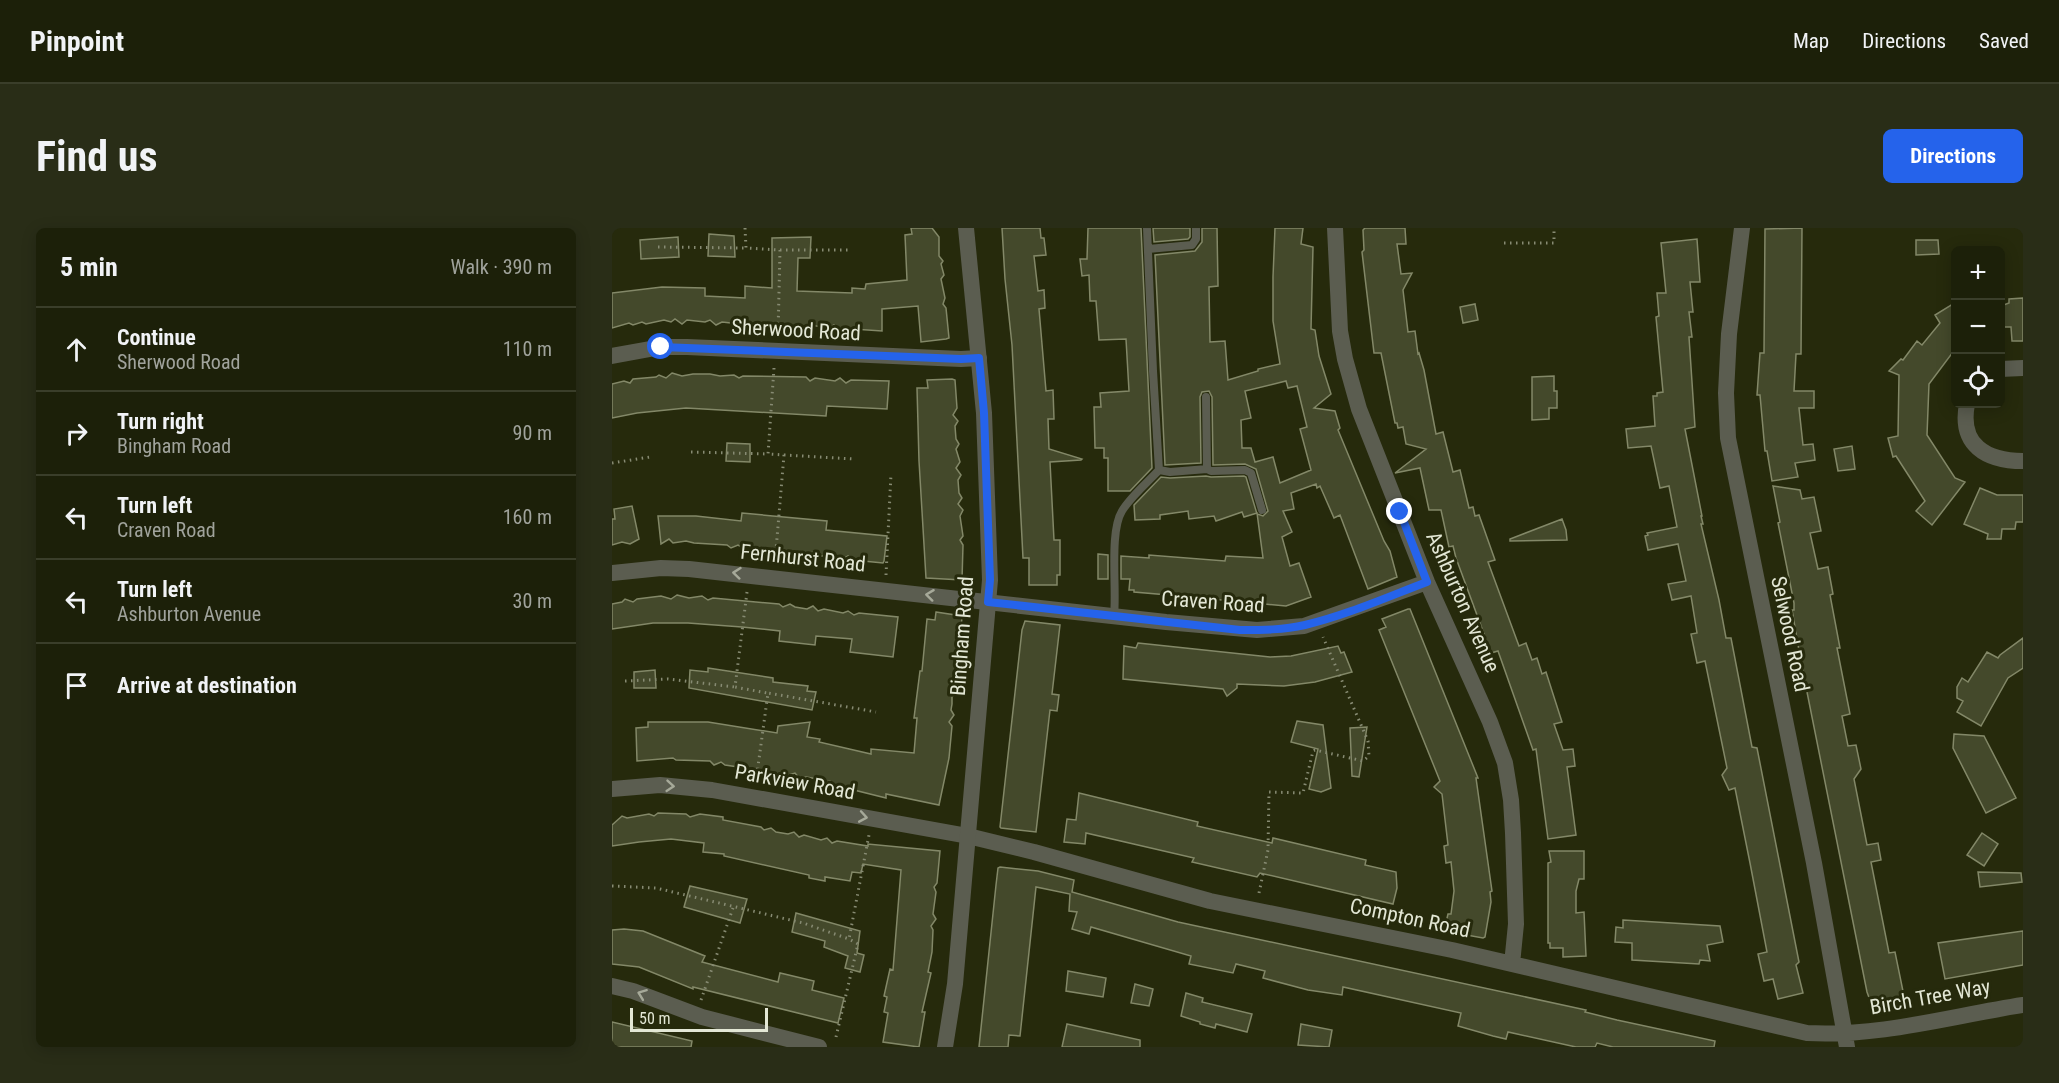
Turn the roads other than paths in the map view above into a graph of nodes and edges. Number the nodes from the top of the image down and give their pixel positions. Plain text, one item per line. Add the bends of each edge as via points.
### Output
1 (966, 228) edge
2 (1148, 228) edge
3 (1196, 228) edge
4 (1335, 228) edge
5 (1742, 228) edge
6 (1148, 249) junction
7 (612, 356) edge
8 (979, 358) junction
9 (2023, 368) edge
10 (2005, 369) edge
11 (1206, 397) dead end
12 (1966, 408) edge
13 (2023, 461) edge
14 (1207, 469) junction
15 (1160, 470) junction
16 (1262, 510) dead end
17 (612, 573) edge
18 (1427, 582) junction
19 (988, 602) junction
20 (1114, 616) junction
21 (612, 789) edge
22 (968, 836) junction
23 (1512, 964) junction
24 (612, 986) edge
25 (2023, 1005) edge
26 (1846, 1040) edge
27 (819, 1047) edge
28 (945, 1047) edge

1 - 8 street, Bingham Road
2 - 6 lane
3 - 6 lane via 1192,245
4 - 18 street, Ashburton Avenue via 1340,332 1348,374
5 - 26 street, Selwood Road via 1729,334 1728,438
6 - 15 lane
7 - 8 street, Sherwood Road via 661,347 687,347
8 - 19 street, Bingham Road
9 - 10 street
11 - 14 lane
12 - 13 street via 1968,431 1979,449 1996,459
14 - 15 lane
14 - 16 lane via 1248,471 1253,476
15 - 20 lane via 1123,510 1116,524
19 -> 17 street, Fernhurst Road via 689,569
18 - 20 street, Craven Road via 1317,622 1282,629 1240,630
18 - 23 street, Ashburton Avenue via 1490,720 1506,768 1513,828 1516,924
19 - 20 street, Craven Road
19 - 22 street, Bingham Road
21 -> 22 street, Parkview Road via 660,785 712,790
22 - 23 street, Compton Road via 1197,898
22 - 28 street, Bingham Road via 955,984
23 - 26 street, Compton Road
27 -> 24 street via 702,1017
25 - 26 street, Birch Tree Way

